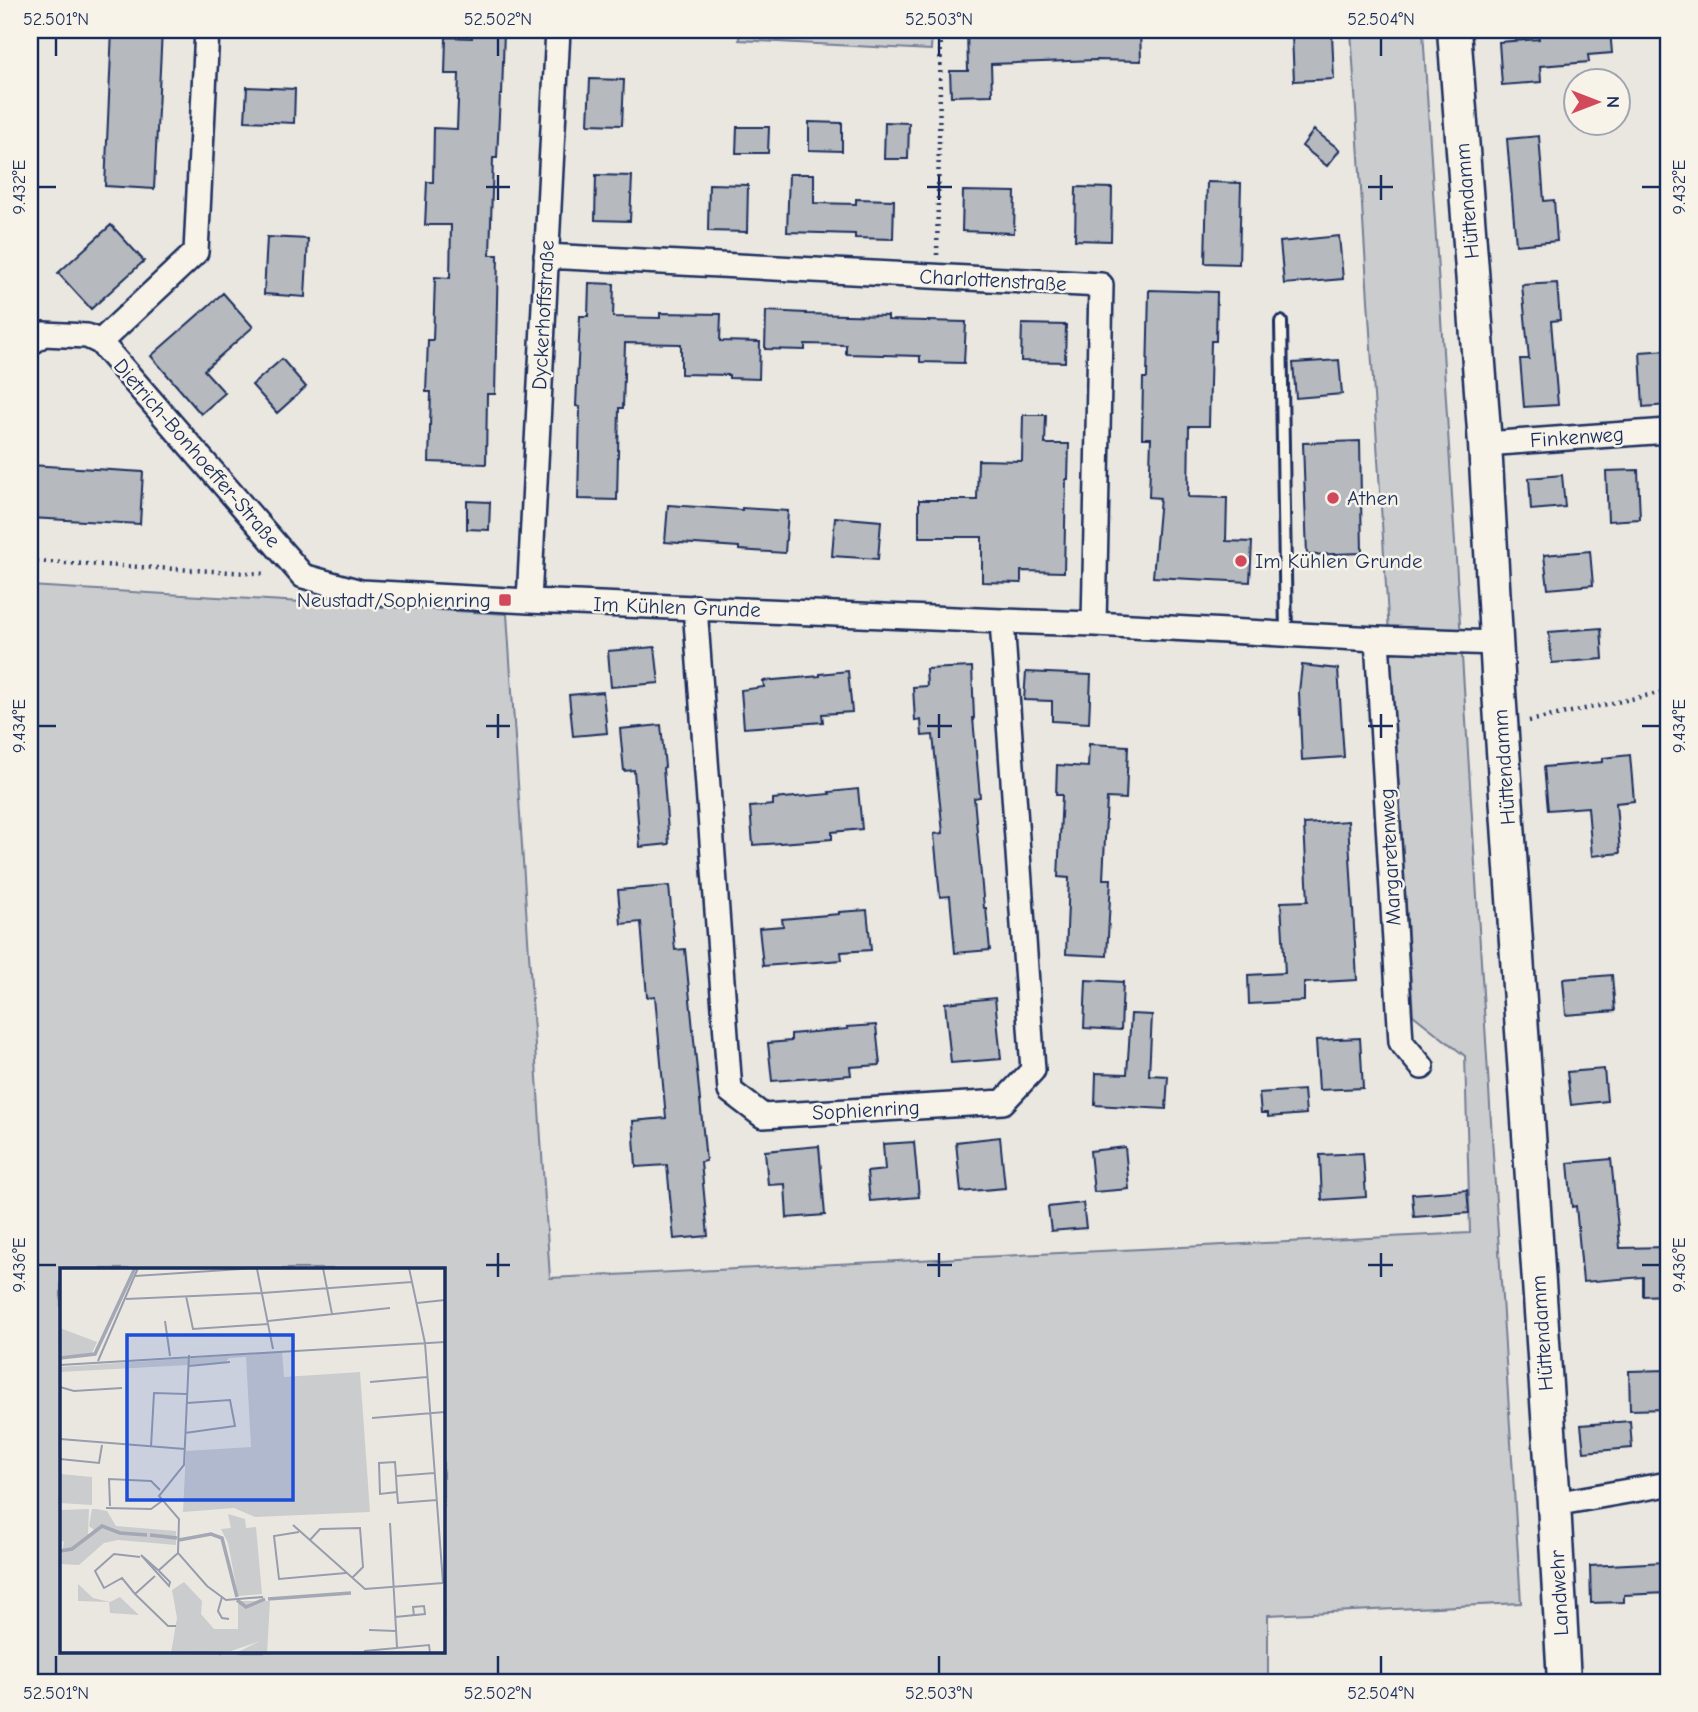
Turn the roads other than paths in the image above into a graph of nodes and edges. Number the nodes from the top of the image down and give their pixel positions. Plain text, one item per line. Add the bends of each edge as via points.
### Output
1 (207, 30) edge
2 (558, 30) edge
3 (1454, 30) edge
4 (546, 256) junction
5 (1280, 322) dead end
6 (100, 342) junction
7 (30, 344) edge
8 (1668, 431) edge
9 (1485, 444) junction
10 (361, 592) joint
11 (529, 601) junction
12 (695, 607) junction
13 (1002, 621) junction
14 (1094, 624) junction
15 (1286, 634) junction
16 (1377, 639) junction
17 (1497, 643) junction
18 (1422, 1067) dead end
19 (1668, 1484) edge
20 (1554, 1504) junction
21 (1564, 1682) edge

1 - 6 street via 195,251
2 - 4 street, Dyckerhoffstraße
3 - 9 street, Hüttendamm
4 - 11 street, Dyckerhoffstraße
4 - 14 street, Charlottenstraße via 1101,285
5 - 15 lane
6 - 7 street, Dietrich-Bonhoeffer-Straße via 86,336 43,334
6 - 10 street, Dietrich-Bonhoeffer-Straße via 303,576
8 - 9 street, Finkenweg
9 - 17 street, Hüttendamm
10 - 11 street, Im Kühlen Grunde
11 - 12 street, Im Kühlen Grunde
12 - 13 street, Im Kühlen Grunde
12 - 13 street, Sophienring via 730,1091 763,1116 1003,1102 1033,1070
13 - 14 street, Im Kühlen Grunde
14 - 15 street, Im Kühlen Grunde
15 - 16 street, Im Kühlen Grunde
16 - 17 street, Im Kühlen Grunde
16 - 18 street, Margaretenweg via 1401,1042
17 - 20 street, Hüttendamm
19 - 20 street
20 - 21 street, Landwehr

